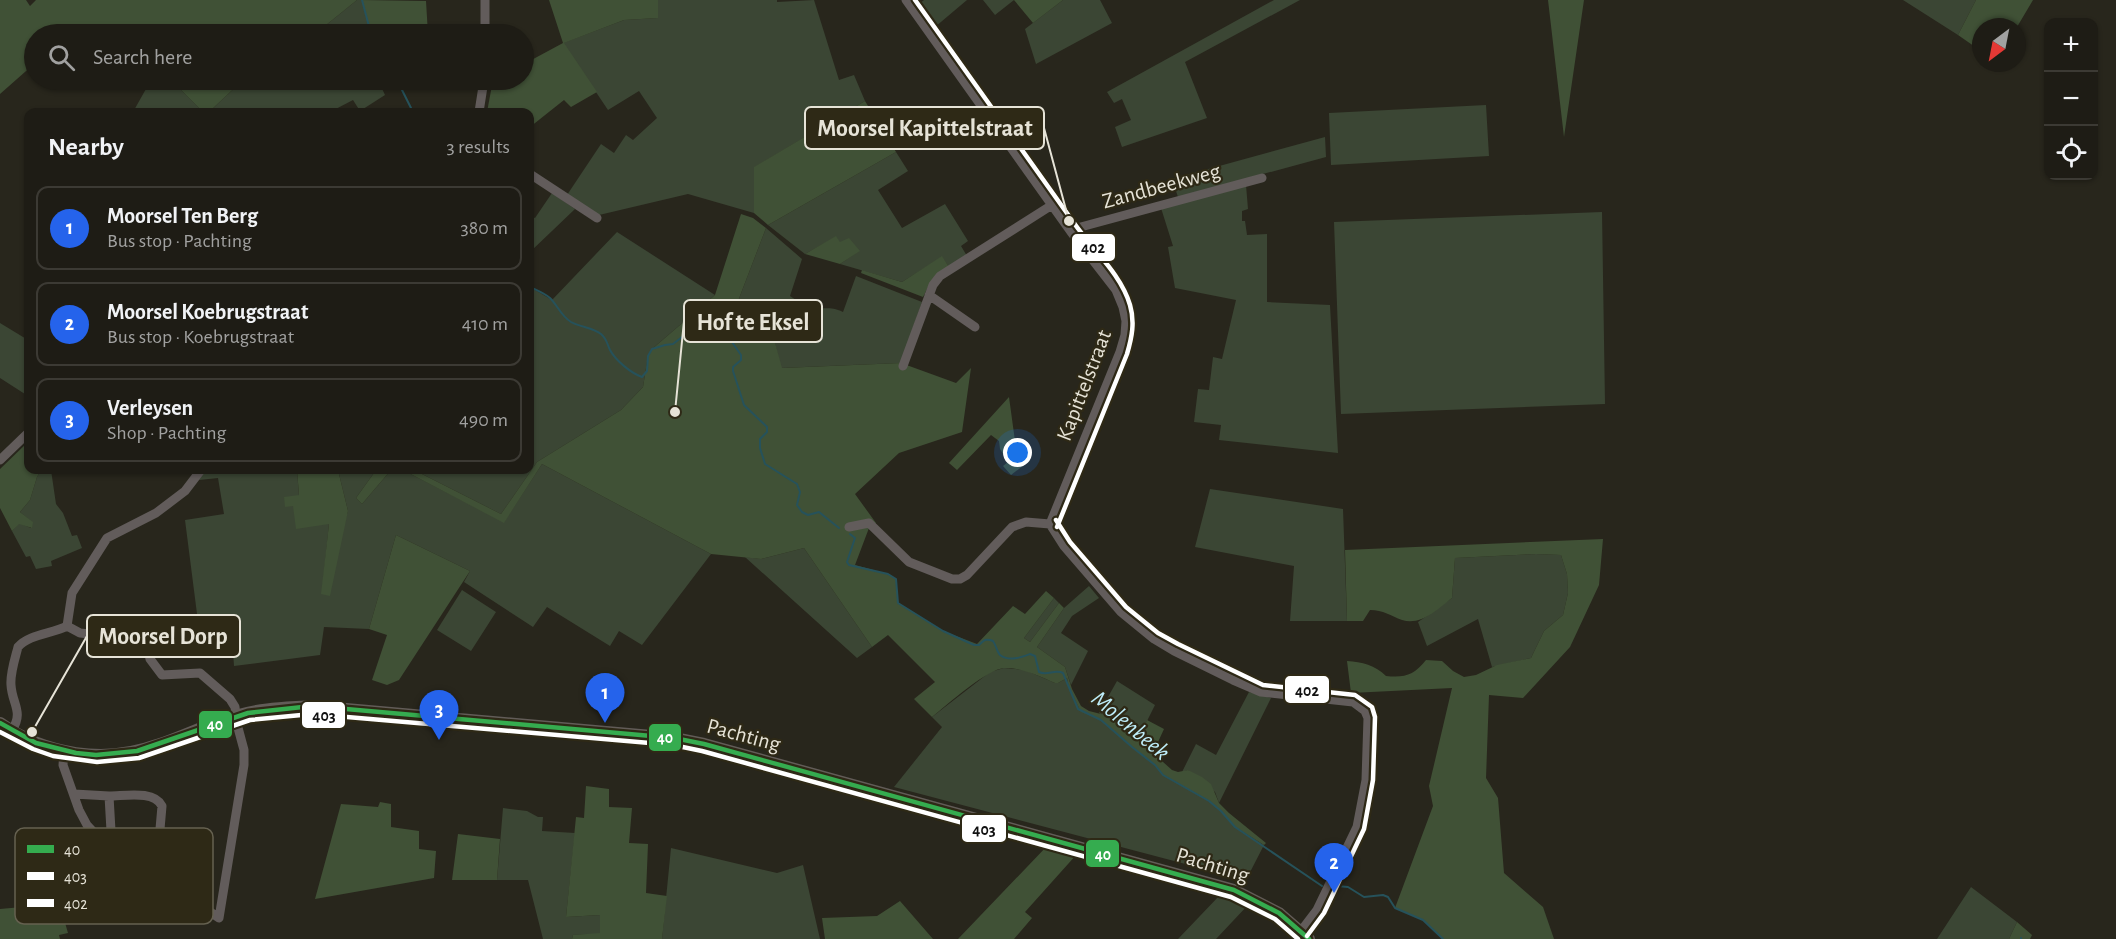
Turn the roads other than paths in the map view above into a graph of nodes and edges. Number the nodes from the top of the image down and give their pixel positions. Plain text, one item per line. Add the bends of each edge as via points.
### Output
1 (485, 0) edge
2 (906, 0) edge
3 (485, 24) edge
4 (482, 90) edge
5 (480, 108) edge
6 (534, 177) edge
7 (1262, 178) dead end
8 (1052, 205) junction
9 (597, 218) dead end
10 (1071, 232) junction
11 (929, 295) junction
12 (975, 327) dead end
13 (903, 366) dead end
14 (24, 437) edge
15 (0, 460) edge
16 (198, 474) edge
17 (1050, 524) junction
18 (849, 527) dead end
19 (67, 626) junction
20 (0, 680) edge
21 (11, 682) junction
22 (236, 715) junction
23 (4, 726) edge
24 (64, 752) junction
25 (74, 794) junction
26 (109, 796) junction
27 (90, 828) edge
28 (111, 828) edge
29 (160, 828) edge
30 (213, 914) edge
31 (1305, 935) edge

1 - 3 street
2 - 8 street, Kapittelstraat
4 - 5 street
6 - 9 street
7 - 10 street, Zandbeekweg
8 - 10 street, Kapittelstraat
8 - 11 street via 940,276
10 - 17 street, Kapittelstraat via 1116,290 1123,307 1125,335
11 - 12 street
11 - 13 street
14 - 15 street
16 - 19 street via 185,491 164,507 107,538 72,593
17 - 18 street via 1026,522 1012,527 960,579 909,562 869,523
17 - 31 street via 1064,546 1122,612 1174,651 1261,692 1353,702 1365,711 1366,780 1357,827
19 - 21 street via 22,642
19 - 22 street via 80,633 146,640 150,660 162,675 200,673 230,699
20 - 21 street
21 - 23 street via 17,722
22 - 24 main road, Pachting via 132,752 92,756
22 - 30 street via 244,765 219,918
22 - 31 main road, Pachting via 261,709 312,706 674,738 704,744 1234,890 1279,914
23 - 24 main road, Pachting
24 - 25 street via 63,765
25 - 26 street
25 - 27 street
26 - 28 street
26 - 29 street via 138,795 160,801

